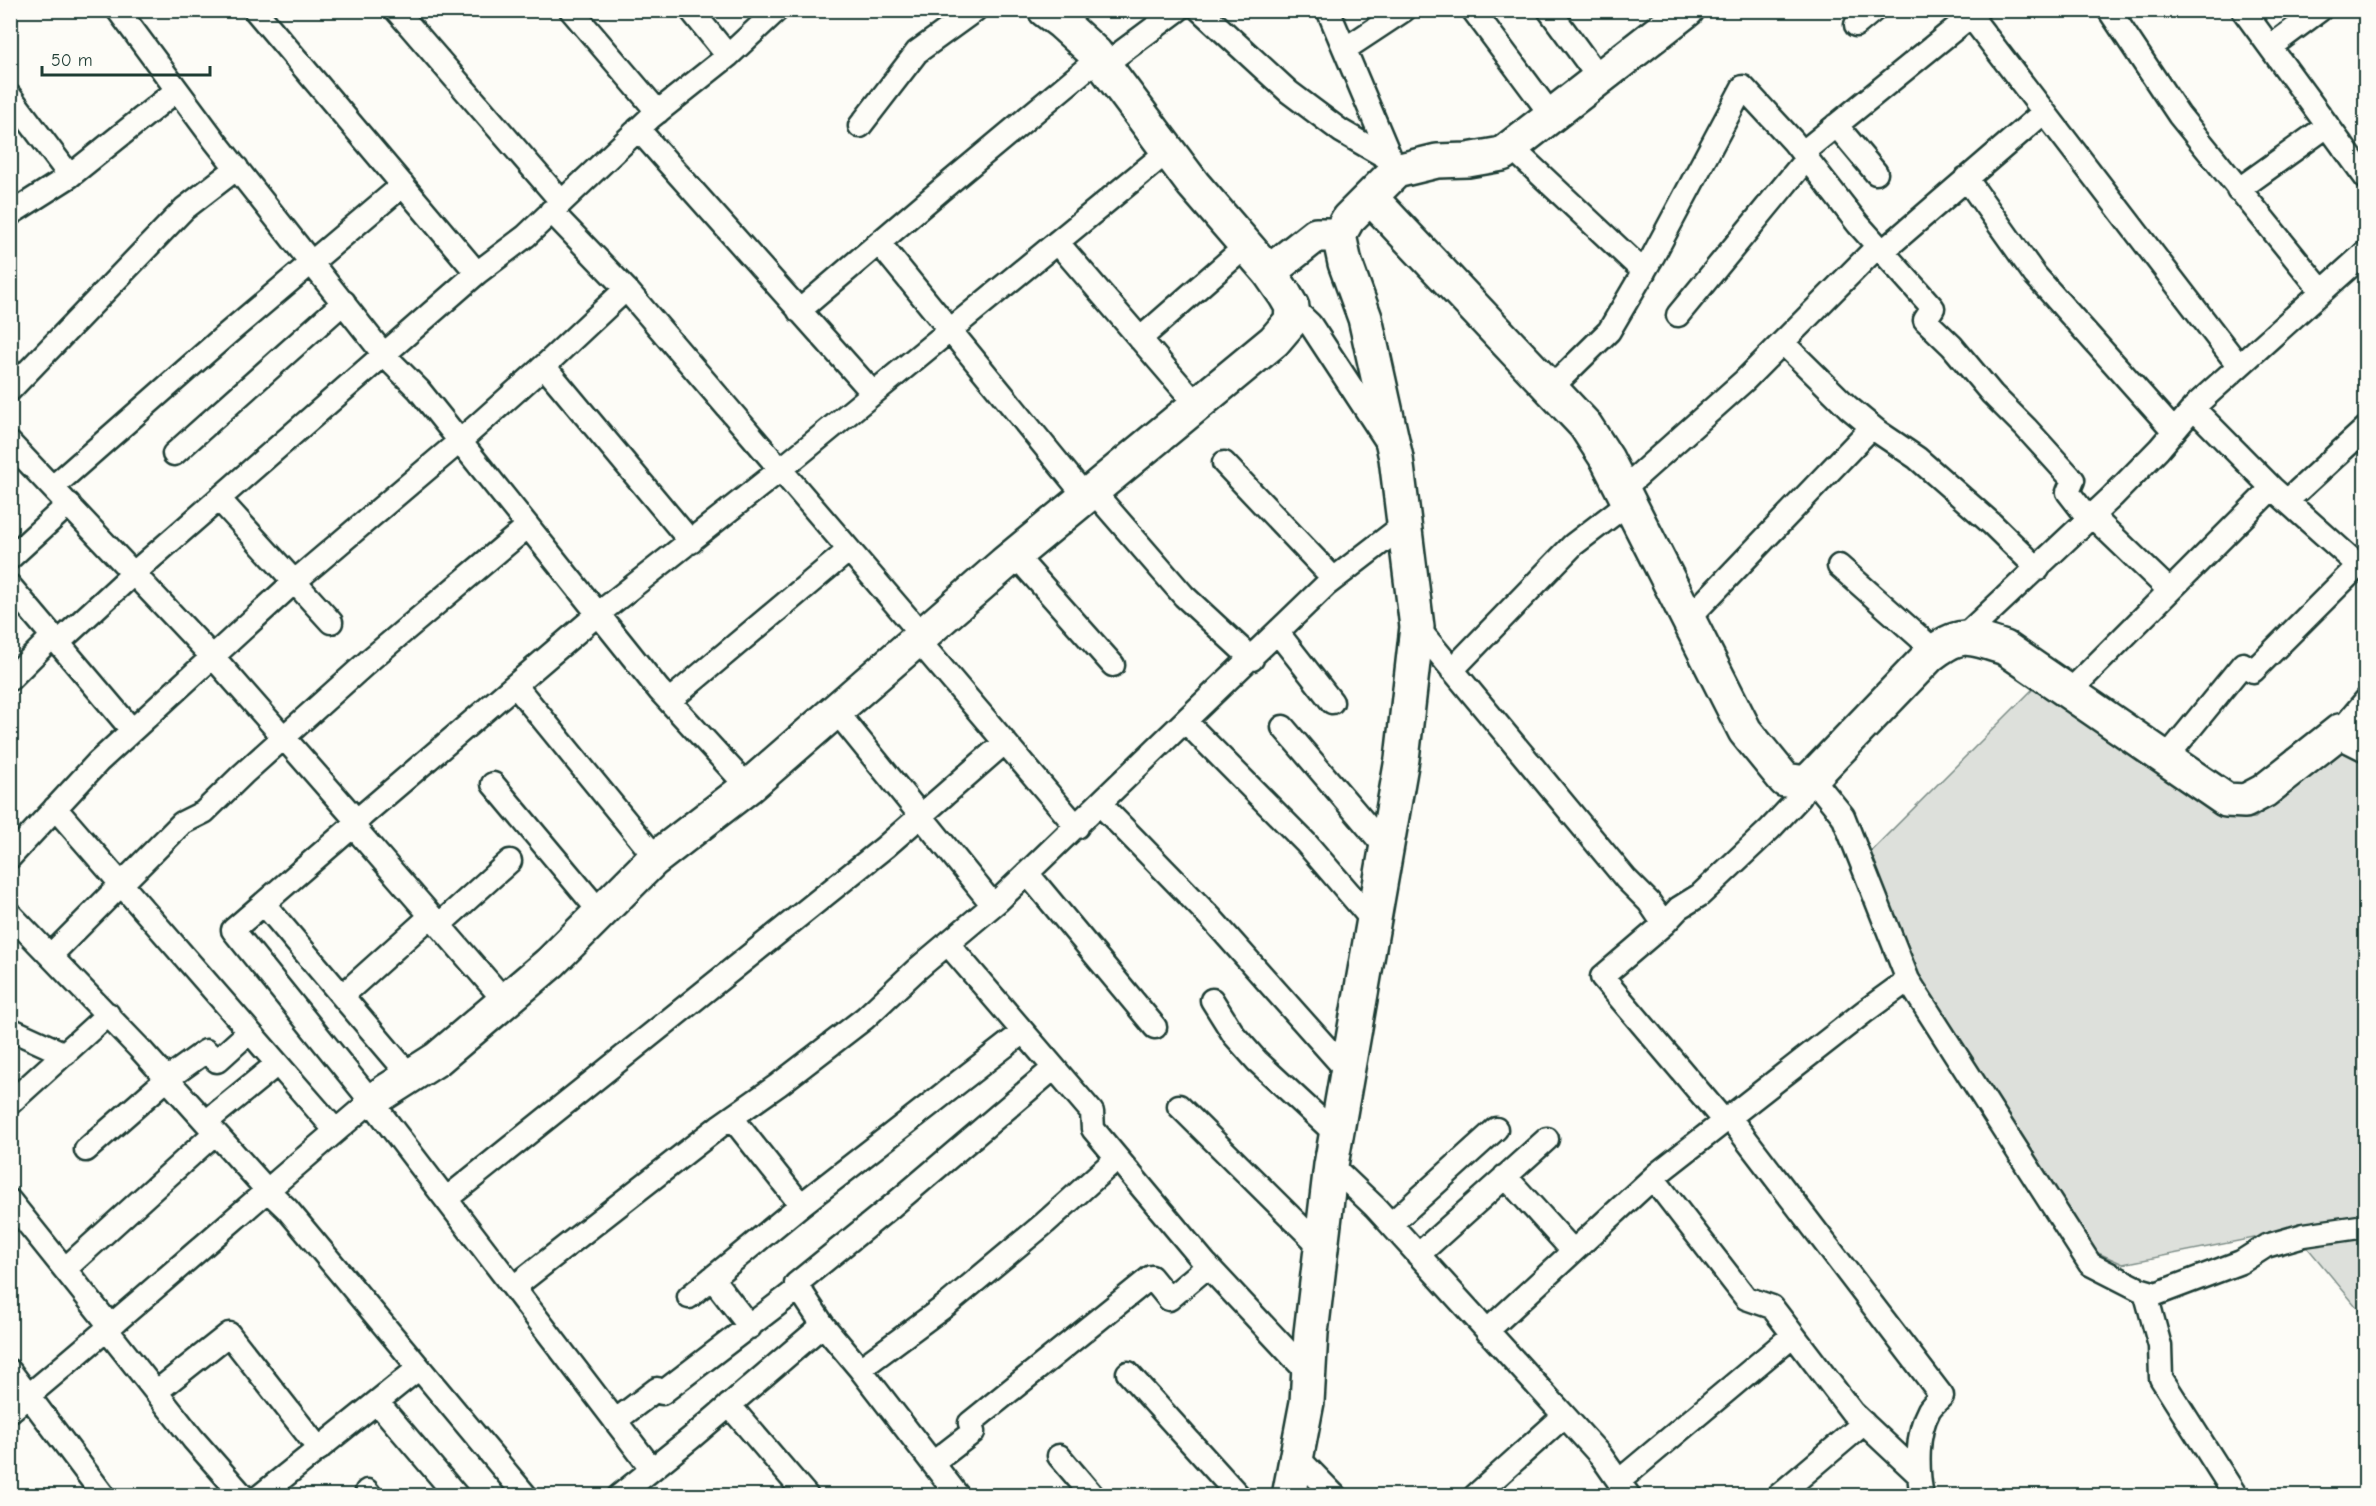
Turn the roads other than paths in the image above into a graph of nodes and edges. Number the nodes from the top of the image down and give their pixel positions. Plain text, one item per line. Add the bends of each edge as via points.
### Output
1 (118, 10) edge
2 (255, 10) edge
3 (396, 10) edge
4 (571, 10) edge
5 (691, 10) edge
6 (777, 10) edge
7 (975, 10) edge
8 (1178, 10) edge
9 (1200, 10) edge
10 (1328, 10) edge
11 (1404, 10) edge
12 (1473, 10) edge
13 (1549, 10) edge
14 (2109, 10) edge
15 (2243, 10) edge
16 (2320, 10) edge
17 (1971, 12) edge
18 (1678, 13) edge
19 (1060, 14) edge
20 (2270, 47) junction
21 (1345, 49) junction
22 (728, 56) junction
23 (1102, 62) junction
24 (1599, 78) junction
25 (177, 90) junction
26 (10, 96) edge
27 (658, 112) junction
28 (2043, 112) junction
29 (1552, 116) junction
30 (860, 126) dead end
31 (1836, 126) junction
32 (2327, 126) junction
33 (638, 129) junction
34 (1511, 147) junction
35 (1168, 151) junction
36 (1805, 155) junction
37 (1394, 166) junction
38 (237, 168) junction
39 (1876, 172) dead end
40 (69, 176) junction
41 (1966, 178) junction
42 (2366, 178) edge
43 (403, 185) junction
44 (2238, 190) junction
45 (1370, 197) junction
46 (556, 206) junction
47 (10, 214) edge
48 (1339, 235) junction
49 (1057, 242) junction
50 (879, 243) junction
51 (1246, 246) junction
52 (1880, 248) junction
53 (2366, 252) edge
54 (313, 263) junction
55 (1269, 272) junction
56 (1644, 272) junction
57 (477, 273) junction
58 (626, 289) junction
59 (2321, 290) junction
60 (344, 302) junction
61 (1292, 307) junction
62 (799, 311) junction
63 (1678, 315) dead end
64 (951, 329) junction
65 (1140, 339) junction
66 (1783, 343) junction
67 (385, 356) junction
68 (544, 366) junction
69 (2239, 366) junction
70 (1551, 388) junction
71 (10, 390) edge
72 (873, 393) junction
73 (1197, 405) junction
74 (2193, 408) junction
75 (1872, 427) junction
76 (2366, 428) edge
77 (2174, 431) junction
78 (460, 441) junction
79 (10, 443) edge
80 (1395, 452) junction
81 (174, 454) dead end
82 (1224, 463) dead end
83 (780, 470) junction
84 (53, 487) junction
85 (1089, 494) junction
86 (2280, 495) junction
87 (1625, 496) junction
88 (219, 499) junction
89 (69, 504) junction
90 (2090, 518) junction
91 (1404, 524) junction
92 (528, 526) junction
93 (691, 542) junction
94 (849, 550) junction
95 (1016, 555) junction
96 (10, 558) edge
97 (2362, 562) edge
98 (1839, 566) dead end
99 (2038, 569) junction
100 (134, 573) junction
101 (1334, 579) junction
102 (294, 582) junction
103 (10, 586) edge
104 (2169, 590) junction
105 (598, 614) junction
106 (1688, 619) junction
107 (331, 622) dead end
108 (1417, 627) junction
109 (1278, 633) junction
110 (920, 638) junction
111 (56, 639) junction
112 (1948, 645) junction
113 (213, 657) junction
114 (1252, 659) junction
115 (1113, 665) dead end
116 (1452, 670) junction
117 (10, 680) edge
118 (515, 685) junction
119 (2069, 692) junction
120 (2366, 700) edge
121 (669, 701) junction
122 (1332, 702) dead end
123 (836, 711) junction
124 (1186, 722) junction
125 (1282, 727) dead end
126 (132, 730) junction
127 (2353, 737) edge
128 (284, 738) junction
129 (1005, 742) junction
130 (2166, 758) junction
131 (1810, 781) junction
132 (493, 784) dead end
133 (748, 787) junction
134 (1100, 804) junction
135 (55, 808) junction
136 (921, 816) junction
137 (355, 824) junction
138 (1077, 826) junction
139 (1387, 849) junction
140 (10, 856) edge
141 (656, 858) junction
142 (510, 861) dead end
143 (1027, 873) junction
144 (121, 884) junction
145 (264, 904) junction
146 (993, 905) junction
147 (601, 913) junction
148 (10, 914) edge
149 (435, 921) junction
150 (1374, 922) junction
151 (1664, 924) junction
152 (948, 944) junction
153 (51, 955) junction
154 (1908, 981) junction
155 (343, 994) junction
156 (1212, 1000) dead end
157 (505, 1001) junction
158 (108, 1014) junction
159 (1155, 1027) dead end
160 (10, 1029) edge
161 (249, 1032) junction
162 (1023, 1032) junction
163 (64, 1054) junction
164 (277, 1064) junction
165 (1054, 1068) junction
166 (1348, 1072) junction
167 (410, 1076) junction
168 (167, 1079) junction
169 (371, 1101) junction
170 (10, 1103) edge
171 (1179, 1106) dead end
172 (732, 1118) junction
173 (1727, 1119) junction
174 (210, 1127) junction
175 (1496, 1130) dead end
176 (336, 1131) junction
177 (1547, 1138) dead end
178 (86, 1150) dead end
179 (1334, 1150) junction
180 (1117, 1158) junction
181 (1506, 1176) junction
182 (1653, 1178) junction
183 (266, 1189) junction
184 (446, 1199) junction
185 (10, 1201) edge
186 (801, 1205) junction
187 (1390, 1224) junction
188 (2366, 1226) edge
189 (1321, 1247) junction
190 (1573, 1251) junction
191 (1418, 1255) junction
192 (1208, 1266) junction
193 (65, 1269) junction
194 (712, 1278) junction
195 (514, 1287) junction
196 (799, 1288) junction
197 (2145, 1291) junction
198 (689, 1298) dead end
199 (824, 1325) junction
200 (750, 1327) junction
201 (109, 1329) junction
202 (1486, 1331) junction
203 (1793, 1335) junction
204 (419, 1368) junction
205 (860, 1369) junction
206 (10, 1371) edge
207 (1128, 1373) dead end
208 (1308, 1373) junction
209 (156, 1392) junction
210 (29, 1396) junction
211 (377, 1402) junction
212 (729, 1405) junction
213 (10, 1411) edge
214 (1564, 1416) junction
215 (615, 1421) junction
216 (1863, 1423) junction
217 (319, 1449) junction
218 (1059, 1456) dead end
219 (1297, 1457) junction
220 (933, 1463) junction
221 (652, 1469) junction
222 (1920, 1485) edge
223 (1624, 1488) edge
224 (104, 1496) edge
225 (243, 1496) edge
226 (260, 1496) edge
227 (457, 1496) edge
228 (526, 1496) edge
229 (619, 1496) edge
230 (807, 1496) edge
231 (958, 1496) edge
232 (1093, 1496) edge
233 (1239, 1496) edge
234 (1289, 1496) edge
235 (1335, 1496) edge
236 (1475, 1496) edge
237 (1778, 1496) edge
238 (2236, 1496) edge

1 - 25 street
2 - 43 street
3 - 46 street
4 - 27 street
5 - 22 street
6 - 22 street
7 - 30 street via 916,52
8 - 23 street
9 - 37 street via 1289,92
10 - 21 street
11 - 21 street
12 - 29 street
13 - 24 street
14 - 44 street via 2179,115
15 - 20 street
16 - 20 street
17 - 28 street
17 - 31 street
18 - 24 street
19 - 23 street
20 - 32 street
21 - 37 street
22 - 27 street
23 - 35 street
23 - 50 street
24 - 29 street
25 - 38 street
25 - 40 street
26 - 40 street
27 - 33 street
28 - 41 street
28 - 69 street
29 - 34 street
31 - 36 street
31 - 39 street
32 - 42 street
32 - 44 street
33 - 46 street
33 - 62 street
34 - 37 street via 1502,154 1468,160
34 - 56 street
35 - 49 street
35 - 51 street
36 - 52 street
36 - 56 street via 1743,87
36 - 63 street
37 - 45 street
38 - 54 street
38 - 71 street via 183,209
40 - 47 street
41 - 52 street
41 - 77 street via 2036,275
43 - 54 street
43 - 57 street
44 - 59 street
45 - 48 street via 1348,219
45 - 70 street
46 - 57 street via 526,236
46 - 58 street
48 - 55 street via 1316,235
48 - 80 street via 1365,318
49 - 64 street
49 - 65 street
50 - 62 street
50 - 64 street
51 - 55 street
51 - 65 street
52 - 66 street
52 - 90 street via 1933,308 1925,320 2073,480 2067,492
53 - 59 street
54 - 60 street
54 - 84 street
55 - 61 street
56 - 70 street via 1609,331
57 - 67 street
58 - 68 street
58 - 83 street
59 - 69 street
60 - 67 street
60 - 81 street
61 - 73 street via 1286,330
61 - 80 street via 1310,324
62 - 72 street
64 - 72 street
64 - 85 street
65 - 73 street
66 - 75 street
66 - 87 street
67 - 78 street
67 - 88 street
68 - 78 street
68 - 93 street
69 - 74 street
70 - 87 street via 1585,425
72 - 83 street
73 - 85 street
74 - 77 street
74 - 86 street
75 - 99 street via 1917,458
75 - 106 street
76 - 86 street
77 - 90 street
78 - 92 street
78 - 102 street
79 - 84 street
80 - 91 street
82 - 101 street
83 - 93 street
83 - 94 street
84 - 89 street
85 - 95 street
85 - 114 street via 1184,596
86 - 97 street
86 - 104 street
87 - 106 street
87 - 116 street
88 - 100 street
88 - 102 street
89 - 96 street
89 - 100 street
90 - 99 street
90 - 104 street
91 - 101 street
91 - 108 street
92 - 105 street
92 - 128 street
93 - 105 street
94 - 110 street
94 - 121 street
95 - 110 street
95 - 115 street
97 - 130 street via 2253,671 2243,664
98 - 112 street
99 - 112 street
100 - 111 street
100 - 113 street
101 - 109 street
102 - 107 street
102 - 113 street
103 - 111 street
104 - 119 street
105 - 118 street
105 - 121 street
106 - 131 street via 1745,731 1785,780
108 - 116 street
108 - 139 street
109 - 114 street
109 - 122 street
110 - 123 street
110 - 129 street
111 - 117 street
111 - 126 street
112 - 119 street via 1970,637 2005,648
112 - 131 street
113 - 126 street
113 - 128 street
114 - 124 street
116 - 151 street
118 - 137 street
118 - 141 street
119 - 130 street
120 - 127 street
121 - 133 street
123 - 133 street
123 - 136 street
124 - 134 street
124 - 150 street via 1306,843
125 - 139 street
126 - 135 street
127 - 130 street via 2245,801 2226,800
128 - 137 street
128 - 144 street via 204,812 182,823
129 - 136 street
129 - 138 street
131 - 151 street via 1770,829
131 - 154 street via 1844,816
132 - 147 street
133 - 141 street
134 - 138 street
134 - 166 street via 1211,918
135 - 140 street
135 - 144 street
136 - 146 street
136 - 184 street
137 - 145 street
137 - 149 street
138 - 143 street
139 - 150 street
141 - 147 street
142 - 149 street
143 - 146 street
143 - 159 street
144 - 153 street
144 - 161 street
145 - 155 street
145 - 169 street via 233,930
146 - 152 street
147 - 157 street
148 - 153 street
149 - 155 street
149 - 157 street
150 - 166 street
151 - 173 street via 1602,977
152 - 162 street
152 - 172 street via 865,1018
153 - 158 street
154 - 173 street
154 - 197 street via 2090,1264
155 - 167 street
156 - 179 street via 1234,1035
157 - 167 street via 437,1059
158 - 163 street
158 - 168 street
160 - 163 street
161 - 164 street
161 - 168 street via 217,1061 206,1051
162 - 165 street
162 - 186 street
163 - 170 street
164 - 174 street
164 - 176 street
165 - 180 street via 1092,1112 1093,1129
165 - 196 street via 796,1284
166 - 179 street
167 - 169 street
168 - 174 street
168 - 178 street
169 - 176 street
169 - 184 street
171 - 189 street
172 - 186 street
172 - 195 street
173 - 182 street
173 - 222 street via 1942,1396 1929,1409 1921,1435
174 - 183 street
174 - 193 street
175 - 187 street
176 - 183 street
177 - 181 street
179 - 187 street
179 - 189 street
180 - 192 street
180 - 205 street via 950,1303
181 - 190 street
181 - 191 street
182 - 190 street
182 - 203 street via 1746,1298 1772,1307
183 - 201 street
183 - 204 street
184 - 195 street
185 - 193 street
186 - 194 street
187 - 191 street
188 - 197 street via 2304,1235 2266,1246 2241,1262 2171,1290 2156,1294
189 - 208 street
190 - 202 street
191 - 202 street
192 - 208 street
192 - 220 street via 1169,1299 1151,1277 970,1423 973,1432
193 - 201 street
194 - 198 street
194 - 200 street
195 - 215 street
196 - 199 street
196 - 200 street
197 - 238 street via 2160,1346 2161,1378
199 - 205 street
199 - 212 street
200 - 215 street via 662,1393 657,1389
201 - 209 street
201 - 210 street
202 - 214 street
203 - 216 street
203 - 223 street
204 - 211 street
204 - 228 street
205 - 220 street
206 - 210 street
207 - 233 street
208 - 219 street
209 - 217 street via 229,1334
209 - 225 street
210 - 213 street
210 - 224 street
211 - 217 street
211 - 227 street
212 - 221 street
212 - 230 street
214 - 223 street
214 - 236 street
215 - 221 street
216 - 222 street
216 - 237 street
217 - 226 street
218 - 232 street
219 - 234 street
219 - 235 street
220 - 231 street
221 - 229 street

